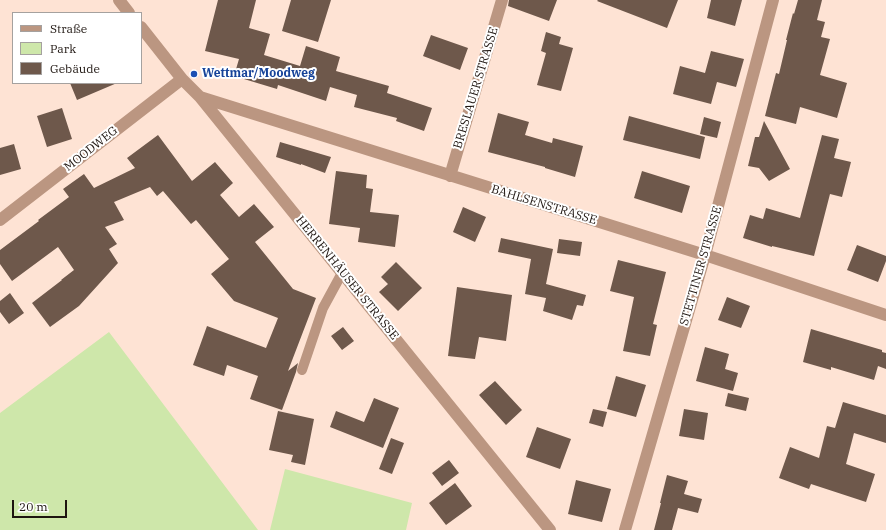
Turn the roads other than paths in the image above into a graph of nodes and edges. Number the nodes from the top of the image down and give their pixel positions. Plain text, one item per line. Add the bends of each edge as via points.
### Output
1 (119, 0) edge
2 (502, 0) edge
3 (773, 0) edge
4 (128, 12) edge
5 (142, 29) edge
6 (182, 79) junction
7 (200, 97) junction
8 (450, 176) junction
9 (0, 220) edge
10 (705, 255) junction
11 (342, 273) junction
12 (886, 315) edge
13 (302, 370) dead end
14 (550, 530) edge
15 (625, 530) edge

1 - 4 street
2 - 8 street, BRESLAUER STRASSE
3 - 10 street, STETTINER STRASSE
5 - 6 street, HERRENHÄUSER STRASSE
6 - 7 street, HERRENHÄUSER STRASSE
6 - 9 street, MOODWEG
7 - 8 street, BAHLSENSTRASSE
7 - 11 street, HERRENHÄUSER STRASSE
8 - 10 street, BAHLSENSTRASSE
10 - 12 street, BAHLSENSTRASSE
10 - 15 street, STETTINER STRASSE
11 - 13 lane via 322,308
11 - 14 street, HERRENHÄUSER STRASSE

